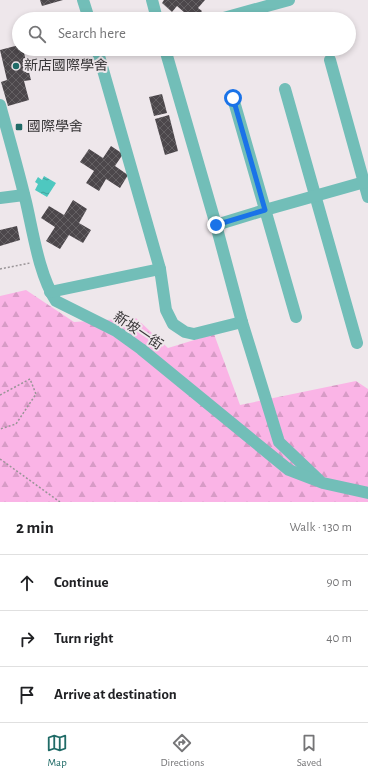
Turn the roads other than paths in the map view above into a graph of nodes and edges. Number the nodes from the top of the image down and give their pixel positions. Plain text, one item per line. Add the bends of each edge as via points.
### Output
1 (83, 0) edge
2 (152, 0) edge
3 (289, 0) edge
4 (263, 3) edge
5 (87, 12) edge
6 (155, 12) edge
7 (239, 12) edge
8 (99, 56) edge
9 (167, 56) edge
10 (330, 60) dead end
11 (285, 89) dead end
12 (233, 98) dead end
13 (0, 107) edge
14 (366, 182) edge
15 (24, 194) junction
16 (315, 197) junction
17 (368, 197) edge
18 (0, 198) edge
19 (265, 210) junction
20 (216, 225) junction
21 (160, 269) junction
22 (50, 292) junction
23 (296, 317) dead end
24 (242, 322) junction
25 (357, 343) dead end
26 (323, 483) junction
27 (368, 493) edge

1 - 5 street
2 - 6 street
3 - 4 street
4 - 7 street
8 - 21 street
9 - 20 street
10 - 14 street
11 - 16 street
12 - 19 street
13 - 15 street, 新坡一街
14 - 16 street
14 - 17 street
15 - 18 street
15 - 22 street, 新坡一街
16 - 19 street
16 - 25 street
19 - 20 street
19 - 23 street
20 - 24 street
21 - 22 street
21 - 24 street via 166,310 172,324 194,334
22 - 26 street, 新坡一街 via 59,304 116,331 141,349 289,470
24 - 26 street via 279,442
26 - 27 street, 新坡一街

